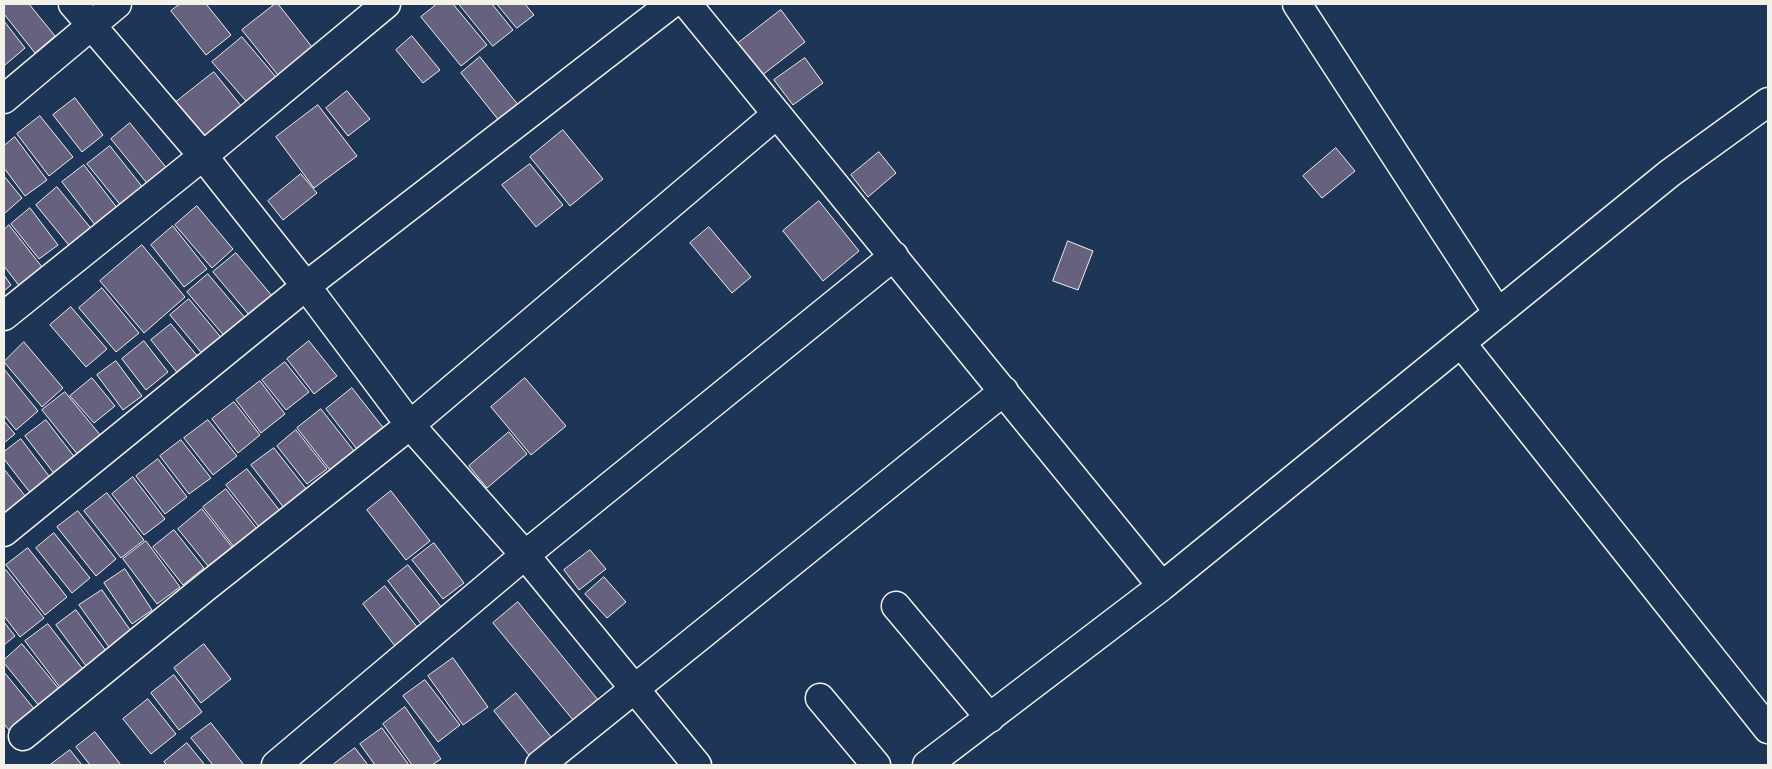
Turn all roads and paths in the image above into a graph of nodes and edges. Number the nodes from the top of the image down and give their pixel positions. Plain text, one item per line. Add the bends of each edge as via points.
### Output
1 (73, 4) edge
2 (117, 4) edge
3 (386, 4) edge
4 (671, 4) edge
5 (688, 4) edge
6 (1297, 4) edge
7 (91, 26) junction
8 (4, 99) edge
9 (1768, 102) edge
10 (777, 114) junction
11 (203, 156) junction
12 (894, 256) junction
13 (306, 286) junction
14 (1498, 313) junction
15 (4, 316) edge
16 (1461, 343) junction
17 (1004, 391) junction
18 (410, 425) junction
19 (4, 532) edge
20 (525, 555) junction
21 (1162, 586) junction
22 (896, 606) dead end
23 (634, 690) junction
24 (820, 698) dead end
25 (990, 718) junction
26 (1768, 729) edge
27 (23, 736) dead end
28 (276, 765) edge
29 (540, 765) edge
30 (697, 765) edge
31 (876, 765) edge
32 (927, 765) edge

1 - 7 street
2 - 7 street
3 - 11 street
4 - 13 street
5 - 10 street
6 - 14 street
7 - 8 street
7 - 11 street
9 - 14 street via 1670,173
10 - 12 street
10 - 18 street
11 - 13 street
11 - 15 street
12 - 17 street
12 - 20 street
13 - 18 street
13 - 19 street
14 - 16 street
16 - 21 street
16 - 26 street
17 - 21 street
17 - 23 street
18 - 20 street
18 - 27 street
20 - 23 street
20 - 28 street
21 - 25 street
22 - 25 street
23 - 29 street
23 - 30 street
24 - 31 street
25 - 32 street

